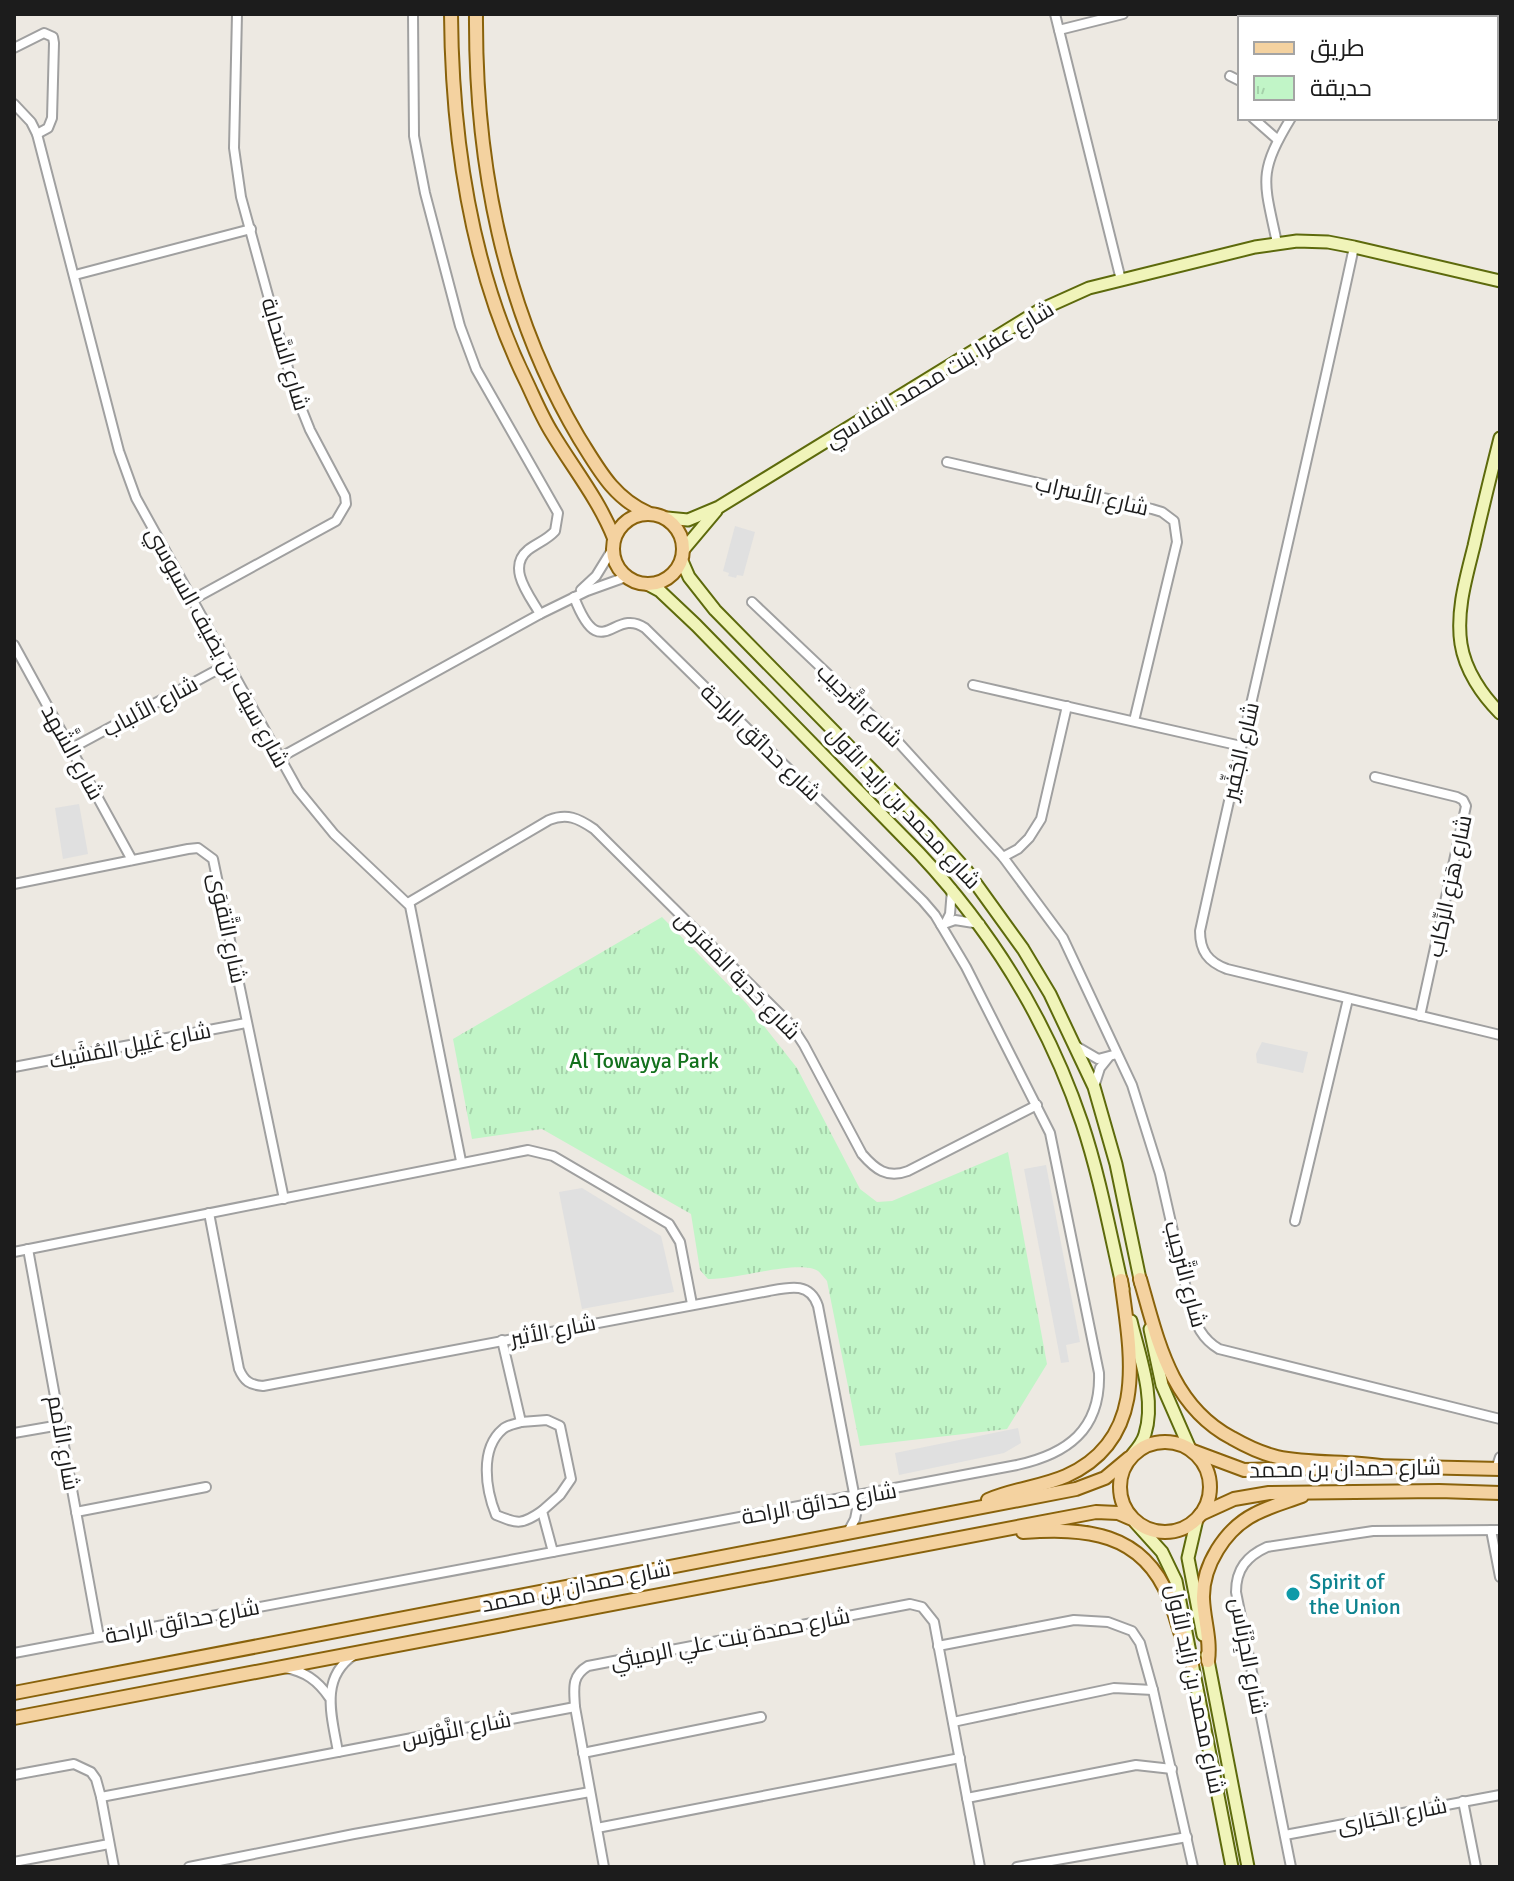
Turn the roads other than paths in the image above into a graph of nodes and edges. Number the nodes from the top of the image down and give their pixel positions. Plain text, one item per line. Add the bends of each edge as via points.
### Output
1 (237, 14) edge
2 (413, 14) edge
3 (451, 14) edge
4 (476, 14) edge
5 (1055, 14) edge
6 (1123, 14) edge
7 (1059, 30) junction
8 (14, 48) edge
9 (1230, 76) dead end
10 (1238, 80) edge
11 (14, 104) edge
12 (1255, 120) edge
13 (1290, 120) edge
14 (37, 134) junction
15 (1278, 140) junction
16 (251, 229) junction
17 (1277, 243) junction
18 (1354, 247) junction
19 (75, 275) junction
20 (1121, 280) junction
21 (1500, 281) edge
22 (1500, 442) edge
23 (947, 462) dead end
24 (719, 507) junction
25 (648, 513) junction
26 (667, 518) junction
27 (613, 544) junction
28 (683, 555) junction
29 (626, 577) junction
30 (647, 584) junction
31 (574, 597) junction
32 (192, 600) junction
33 (752, 602) dead end
34 (540, 614) junction
35 (14, 645) edge
36 (18, 660) edge
37 (228, 664) junction
38 (973, 685) dead end
39 (1067, 706) junction
40 (1500, 713) edge
41 (1134, 721) junction
42 (1241, 746) junction
43 (72, 748) junction
44 (281, 757) junction
45 (1375, 777) dead end
46 (1003, 857) junction
47 (132, 860) junction
48 (14, 884) edge
49 (952, 888) junction
50 (408, 903) junction
51 (943, 923) junction
52 (980, 924) junction
53 (1348, 999) junction
54 (1420, 1016) junction
55 (246, 1023) junction
56 (1500, 1035) edge
57 (1074, 1045) junction
58 (1112, 1055) junction
59 (14, 1067) edge
60 (1094, 1087) junction
61 (1037, 1105) junction
62 (461, 1161) junction
63 (284, 1199) junction
64 (209, 1213) junction
65 (1295, 1221) dead end
66 (28, 1249) junction
67 (14, 1252) edge
68 (1140, 1279) junction
69 (1121, 1280) junction
70 (692, 1304) junction
71 (502, 1340) junction
72 (1500, 1419) edge
73 (521, 1422) junction
74 (60, 1425) junction
75 (14, 1433) edge
76 (1191, 1450) junction
77 (1131, 1457) junction
78 (1499, 1465) edge
79 (1380, 1466) junction
80 (206, 1487) dead end
81 (1313, 1492) junction
82 (1500, 1493) edge
83 (854, 1496) junction
84 (857, 1509) junction
85 (964, 1510) junction
86 (542, 1511) junction
87 (76, 1512) junction
88 (1199, 1517) junction
89 (1134, 1520) junction
90 (875, 1528) junction
91 (1496, 1530) edge
92 (848, 1533) junction
93 (964, 1536) junction
94 (553, 1552) junction
95 (1500, 1577) edge
96 (99, 1637) junction
97 (938, 1646) junction
98 (14, 1653) edge
99 (359, 1653) junction
100 (1208, 1661) junction
101 (1192, 1663) junction
102 (281, 1668) junction
103 (1153, 1690) junction
104 (14, 1693) edge
105 (329, 1698) junction
106 (575, 1707) junction
107 (761, 1717) dead end
108 (14, 1718) edge
109 (953, 1722) junction
110 (338, 1752) junction
111 (583, 1753) junction
112 (960, 1758) junction
113 (1172, 1769) junction
114 (14, 1775) edge
115 (590, 1792) junction
116 (1500, 1795) edge
117 (101, 1797) junction
118 (967, 1798) junction
119 (1463, 1801) junction
120 (597, 1828) junction
121 (1285, 1835) junction
122 (1187, 1837) junction
123 (109, 1844) junction
124 (14, 1862) edge
125 (601, 1866) edge
126 (114, 1867) edge
127 (189, 1867) edge
128 (980, 1867) edge
129 (1017, 1867) edge
130 (1193, 1867) edge
131 (1232, 1867) edge
132 (1248, 1867) edge
133 (1291, 1867) edge
134 (1476, 1867) edge

1 - 16 street, شارع السَّحابة via 234,148
2 - 34 street via 414,136 460,326 476,369 558,513 551,536 525,553 519,564
3 - 27 main road via 462,163 490,288 525,379 550,430 596,501
4 - 25 main road via 484,160 525,323 569,419 604,478 624,500
5 - 7 street
6 - 7 street
7 - 20 street
8 - 14 street via 44,33 53,37 52,118
9 - 10 street
11 - 14 street, شارع سيف بن يضيف السبوسي
12 - 15 street
13 - 15 street
14 - 19 street, شارع سيف بن يضيف السبوسي
15 - 17 street via 1265,182
16 - 19 street
16 - 32 street, شارع السَّحابة via 294,390 346,504 336,521
17 - 18 main road, شارع عفرا بنت محمد الفلاسي
17 - 20 main road, شارع عفرا بنت محمد الفلاسي
18 - 21 main road, شارع عفرا بنت محمد الفلاسي
18 - 42 street, شارع الجُفِّير
19 - 32 street, شارع سيف بن يضيف السبوسي via 127,476
20 - 24 main road, شارع عفرا بنت محمد الفلاسي via 1040,310
22 - 40 main road via 1459,624 1469,668
23 - 41 street, شارع الأسراب via 1152,509 1174,521 1177,542
24 - 26 main road, شارع عفرا بنت محمد الفلاسي via 688,520
24 - 28 main road, شارع عفرا بنت محمد الفلاسي
25 - 26 main road
25 - 27 main road via 627,520
26 - 28 main road via 682,537
27 - 29 main road
27 - 31 street via 596,576
28 - 30 main road via 668,578
28 - 57 main road, شارع محمد بن زايد الأول via 689,577 715,610 966,870 1023,949
29 - 30 main road
29 - 31 street
30 - 49 main road, شارع محمد بن زايد الأول via 696,625
31 - 34 street
31 - 51 street, شارع حدائق الراحة via 595,631 607,632 629,622 645,628
32 - 37 street, شارع سيف بن يضيف السبوسي
33 - 46 street, شارع التَّرحِيب via 890,733
34 - 44 street
35 - 36 street, شارع الشَّهد
36 - 43 street, شارع الشَّهد
37 - 43 street, شارع الألباب
37 - 44 street, شارع سيف بن يضيف السبوسي
38 - 39 street
39 - 41 street
39 - 46 street via 1041,819 1029,838
41 - 42 street
42 - 53 street, شارع الجُفِّير via 1200,931 1204,952 1227,969
43 - 47 street, شارع الشَّهد
44 - 50 street, شارع سيف بن يضيف السبوسي via 312,809
45 - 54 street, شارع هَزع الرِّكاب via 1457,797 1466,806
46 - 58 street, شارع التَّرحِيب via 1063,938
47 - 48 street, شارع التَّقوَى
47 - 55 street, شارع التَّقوَى via 198,848 213,859
49 - 51 street via 950,914
49 - 52 main road, شارع محمد بن زايد الأول
50 - 61 street, شارع حَدبة المَفرَص via 549,820 573,817 594,829 791,1025 874,1168 898,1175
50 - 62 street
51 - 52 street
51 - 61 street, شارع حدائق الراحة
52 - 69 main road, شارع محمد بن زايد الأول via 1036,1016 1072,1095
53 - 54 street, شارع الجُفِّير
53 - 65 street
54 - 56 street, شارع الجُفِّير
55 - 59 street, شارع غَلِيل المُشَيك
55 - 63 street, شارع التَّقوَى
57 - 58 street via 1092,1056
57 - 60 main road, شارع محمد بن زايد الأول
58 - 60 street via 1100,1068
58 - 72 street, شارع التَّرحِيب via 1132,1085 1145,1123 1190,1306 1206,1340 1219,1349
60 - 68 main road, شارع محمد بن زايد الأول
61 - 83 street, شارع حدائق الراحة via 1056,1154 1099,1373 1088,1424 1069,1446 1035,1461
62 - 63 street
62 - 70 street via 516,1151 545,1153 669,1224 680,1242
63 - 64 street
64 - 66 street
64 - 71 street, شارع الأثير via 239,1369 253,1385
66 - 67 street
66 - 74 street, شارع الأمم
68 - 76 main road, شارع محمد بن زايد الأول via 1162,1385
68 - 79 main road via 1164,1361 1187,1401 1216,1430 1276,1457
69 - 77 main road, شارع محمد بن زايد الأول via 1147,1402 1146,1433
69 - 85 main road via 1129,1398 1107,1446 1061,1478
70 - 71 street, شارع الأثير
70 - 83 street, شارع الأثير via 796,1287 815,1296
71 - 73 street
73 - 86 street via 547,1420 560,1426 564,1440 571,1479
73 - 86 street via 503,1428 488,1455 487,1492 496,1515 516,1523
74 - 75 street
74 - 87 street, شارع الأمم
76 - 77 main road via 1163,1442 1149,1444
76 - 79 main road, شارع حمدان بن محمد via 1244,1470
76 - 88 main road via 1209,1478 1210,1495
77 - 85 main road, شارع حمدان بن محمد via 1086,1486
77 - 89 main road via 1119,1489
78 - 79 main road, شارع حمدان بن محمد
80 - 87 street
81 - 82 main road, شارع حمدان بن محمد
81 - 88 main road, شارع حمدان بن محمد via 1240,1498
81 - 100 main road via 1254,1514 1216,1552 1203,1590
83 - 84 street, شارع الأثير
83 - 94 street, شارع حدائق الراحة
84 - 90 street
84 - 92 street
85 - 90 main road, شارع حمدان بن محمد
86 - 94 street
87 - 96 street, شارع الأمم
88 - 89 main road via 1168,1532
88 - 100 main road, شارع محمد بن زايد الأول via 1188,1558
89 - 93 main road, شارع حمدان بن محمد via 1096,1512
89 - 101 main road, شارع محمد بن زايد الأول via 1162,1552 1176,1581
90 - 92 main road, شارع حمدان بن محمد
91 - 95 street
91 - 121 street, شارع الجِرْنَاس via 1349,1533 1267,1547 1242,1565 1236,1592
92 - 104 main road, شارع حمدان بن محمد
93 - 99 main road, شارع حمدان بن محمد
93 - 101 main road via 1071,1530 1103,1535 1126,1546 1163,1585
94 - 96 street, شارع حدائق الراحة
96 - 98 street, شارع حدائق الراحة
97 - 103 street via 1074,1620 1116,1624 1138,1638
97 - 106 street, شارع حمدة بنت علي الرميثي via 927,1611 904,1604 588,1666 574,1683
97 - 109 street, شارع حمدة بنت علي الرميثي
99 - 102 main road, شارع حمدان بن محمد
99 - 105 street via 335,1674
100 - 132 main road, شارع محمد بن زايد الأول
101 - 131 main road, شارع محمد بن زايد الأول
102 - 105 street via 314,1680
102 - 108 main road, شارع حمدان بن محمد
103 - 109 street via 1114,1688
103 - 113 street
105 - 110 street
106 - 110 street, شارع النَّوْرَس
106 - 111 street, شارع حمدة بنت علي الرميثي
107 - 111 street
109 - 112 street, شارع حمدة بنت علي الرميثي
110 - 117 street, شارع النَّوْرَس
111 - 115 street, شارع حمدة بنت علي الرميثي
112 - 118 street, شارع حمدة بنت علي الرميثي
112 - 120 street
113 - 118 street via 1136,1765
113 - 122 street
114 - 117 street via 80,1765 94,1775
115 - 120 street, شارع حمدة بنت علي الرميثي
115 - 127 street
116 - 119 street, شارع الحَبَارى
117 - 123 street
118 - 128 street, شارع حمدة بنت علي الرميثي
119 - 121 street, شارع الحَبَارى
119 - 134 street
120 - 125 street, شارع حمدة بنت علي الرميثي
121 - 133 street, شارع الجِرْنَاس
122 - 129 street
122 - 130 street
123 - 124 street
123 - 126 street

